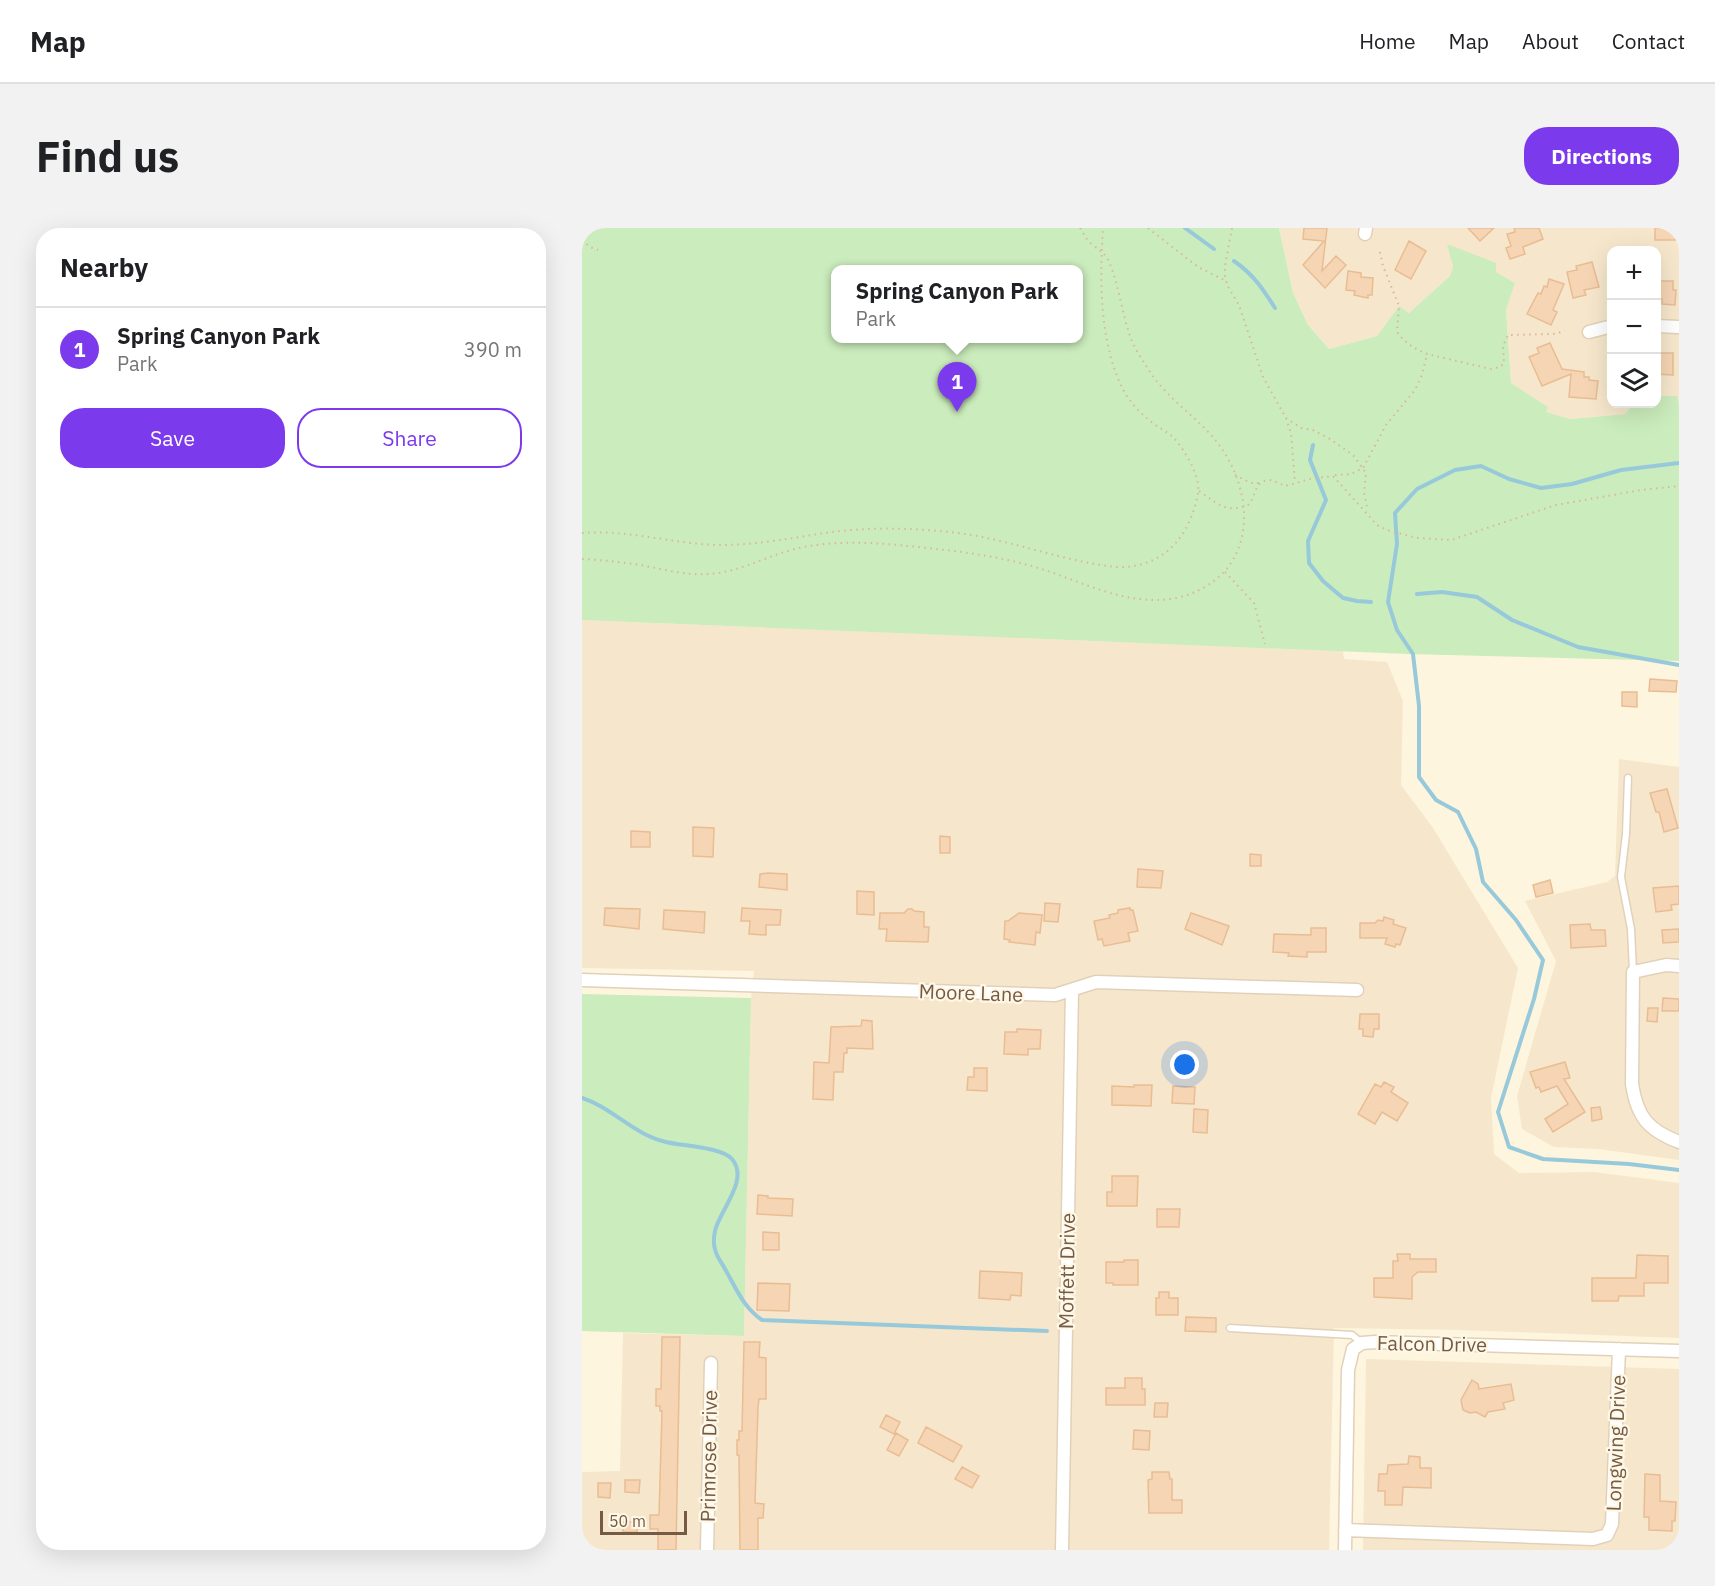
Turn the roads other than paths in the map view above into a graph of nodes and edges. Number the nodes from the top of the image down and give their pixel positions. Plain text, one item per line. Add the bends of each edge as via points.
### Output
1 (1661, 326) edge
2 (1607, 327) edge
3 (1679, 327) edge
4 (1589, 332) dead end
5 (1628, 778) dead end
6 (1679, 966) edge
7 (1633, 972) junction
8 (582, 980) edge
9 (1357, 990) dead end
10 (1072, 991) junction
11 (1679, 1142) edge
12 (1230, 1328) dead end
13 (1362, 1343) junction
14 (1619, 1349) junction
15 (1679, 1351) edge
16 (711, 1363) dead end
17 (1345, 1530) junction
18 (707, 1550) edge
19 (1062, 1550) edge
20 (1345, 1550) edge

1 - 3 street
2 - 4 street
5 - 7 lane via 1621,877 1631,929
6 - 7 street
7 - 11 street via 1633,1095 1651,1129
8 - 10 street, Moore Lane via 1055,995
9 - 10 street, Moore Lane via 1096,982
10 - 19 street, Moffett Drive
12 - 13 lane via 1352,1335
13 - 14 street, Falcon Drive
13 - 17 street, Falcon Drive via 1353,1349 1348,1370
14 - 15 street, Falcon Drive
14 - 17 street, Longwing Drive via 1613,1516 1607,1535 1593,1539
16 - 18 street, Primrose Drive
17 - 20 street, Falcon Drive

